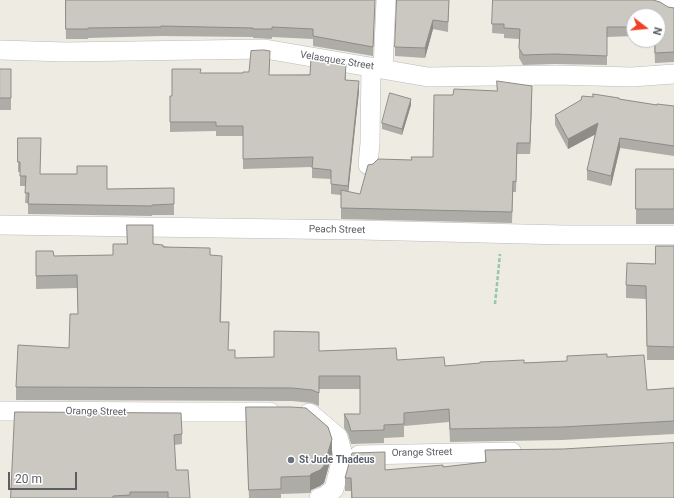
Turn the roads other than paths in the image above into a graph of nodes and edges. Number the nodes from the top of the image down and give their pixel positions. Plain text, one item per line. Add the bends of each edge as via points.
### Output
1 (386, 0) edge
2 (656, 0) edge
3 (674, 7) edge
4 (0, 50) edge
5 (377, 68) junction
6 (674, 74) edge
7 (368, 165) edge
8 (0, 225) edge
9 (674, 235) edge
10 (0, 411) edge
11 (531, 451) edge
12 (343, 455) junction
13 (319, 498) edge

1 - 5 street
2 - 3 street
4 - 5 street, Velasquez Street via 74,52 266,49
5 - 6 street, Velasquez Street via 428,77 632,77
5 - 7 street
8 - 9 street, Peach Street
10 - 12 street, Orange Street via 311,414 338,437
11 - 12 street, Orange Street
12 - 13 street via 334,489

